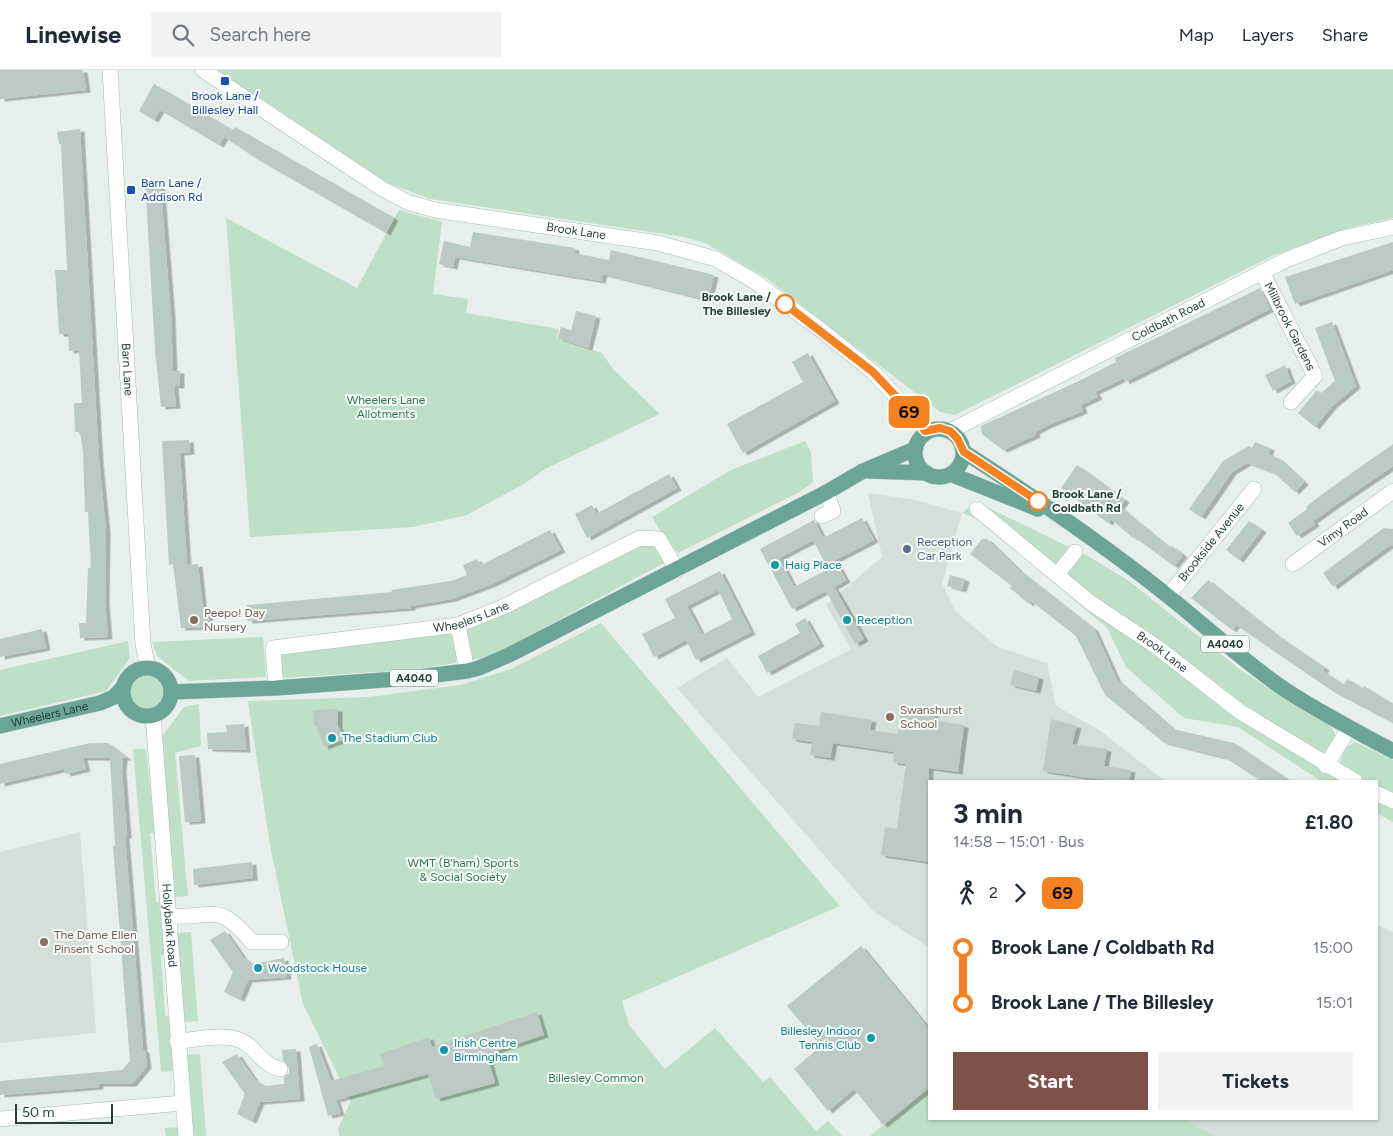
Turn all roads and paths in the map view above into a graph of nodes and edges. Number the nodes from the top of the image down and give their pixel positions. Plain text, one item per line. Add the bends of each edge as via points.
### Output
1 (110, 70) edge
2 (202, 70) edge
3 (1393, 227) edge
4 (1262, 272) junction
5 (1291, 402) dead end
6 (925, 431) junction
7 (950, 431) junction
8 (915, 449) junction
9 (964, 452) junction
10 (863, 471) junction
11 (926, 473) junction
12 (953, 475) junction
13 (1254, 489) dead end
14 (1393, 491) edge
15 (826, 492) junction
16 (976, 508) dead end
17 (822, 516) dead end
18 (1069, 522) junction
19 (1075, 552) dead end
20 (1293, 564) dead end
21 (677, 570) junction
22 (1057, 575) junction
23 (1168, 596) junction
24 (458, 625) junction
25 (148, 668) junction
26 (467, 671) junction
27 (124, 686) junction
28 (276, 688) junction
29 (171, 692) junction
30 (100, 703) junction
31 (128, 708) junction
32 (152, 716) junction
33 (0, 726) edge
34 (1350, 728) junction
35 (1393, 750) edge
36 (1326, 766) junction
37 (1353, 780) edge
38 (1378, 793) edge
39 (1393, 801) edge
40 (169, 916) junction
41 (281, 942) dead end
42 (177, 1041) junction
43 (280, 1070) dead end
44 (183, 1103) junction
45 (0, 1119) edge
46 (186, 1136) edge

1 - 25 street, Barn Lane
2 - 6 street, Brook Lane via 407,202 435,210 658,243 716,260 754,281 858,360 906,407
3 - 4 street, Coldbath Road via 1342,238
4 - 5 street, Millbrook Gardens via 1315,376
4 - 7 street, Coldbath Road
6 - 7 main road via 940,428
6 - 8 main road
7 - 9 main road
8 - 10 main road, A4040
8 - 11 main road via 916,461
9 - 12 main road via 964,460
9 - 18 main road, A4040
10 - 11 main road
10 - 15 main road, A4040
11 - 12 main road via 935,477
12 - 18 main road, A4040
13 - 23 street, Brookside Avenue
14 - 20 street, Vimy Road
15 - 17 street via 833,511
15 - 21 main road, A4040
16 - 22 street, Brook Lane
18 - 23 main road, A4040
19 - 22 street
21 - 24 street, Wheelers Lane via 659,539 640,538 503,607
21 - 26 main road, A4040 via 512,654
22 - 36 street, Brook Lane via 1239,711
23 - 34 main road, A4040 via 1286,690
24 - 26 street
24 - 28 street, Wheelers Lane via 273,648
25 - 27 main road via 135,672
25 - 29 main road via 164,676
26 - 28 main road, A4040
27 - 30 main road, Wheelers Lane via 114,697
27 - 31 main road
28 - 29 main road, A4040
29 - 32 main road via 164,710
30 - 31 main road, Wheelers Lane
30 - 33 main road, Wheelers Lane
31 - 32 main road via 135,713
32 - 40 street, Hollybank Road
34 - 35 main road, A4040
34 - 36 street
36 - 37 street, Brook Lane
38 - 39 street
40 - 41 street via 214,913 226,916 252,942
40 - 42 street, Hollybank Road
42 - 43 street via 234,1037 247,1044 269,1066
42 - 44 street, Hollybank Road
44 - 45 street
44 - 46 street, Hollybank Road

